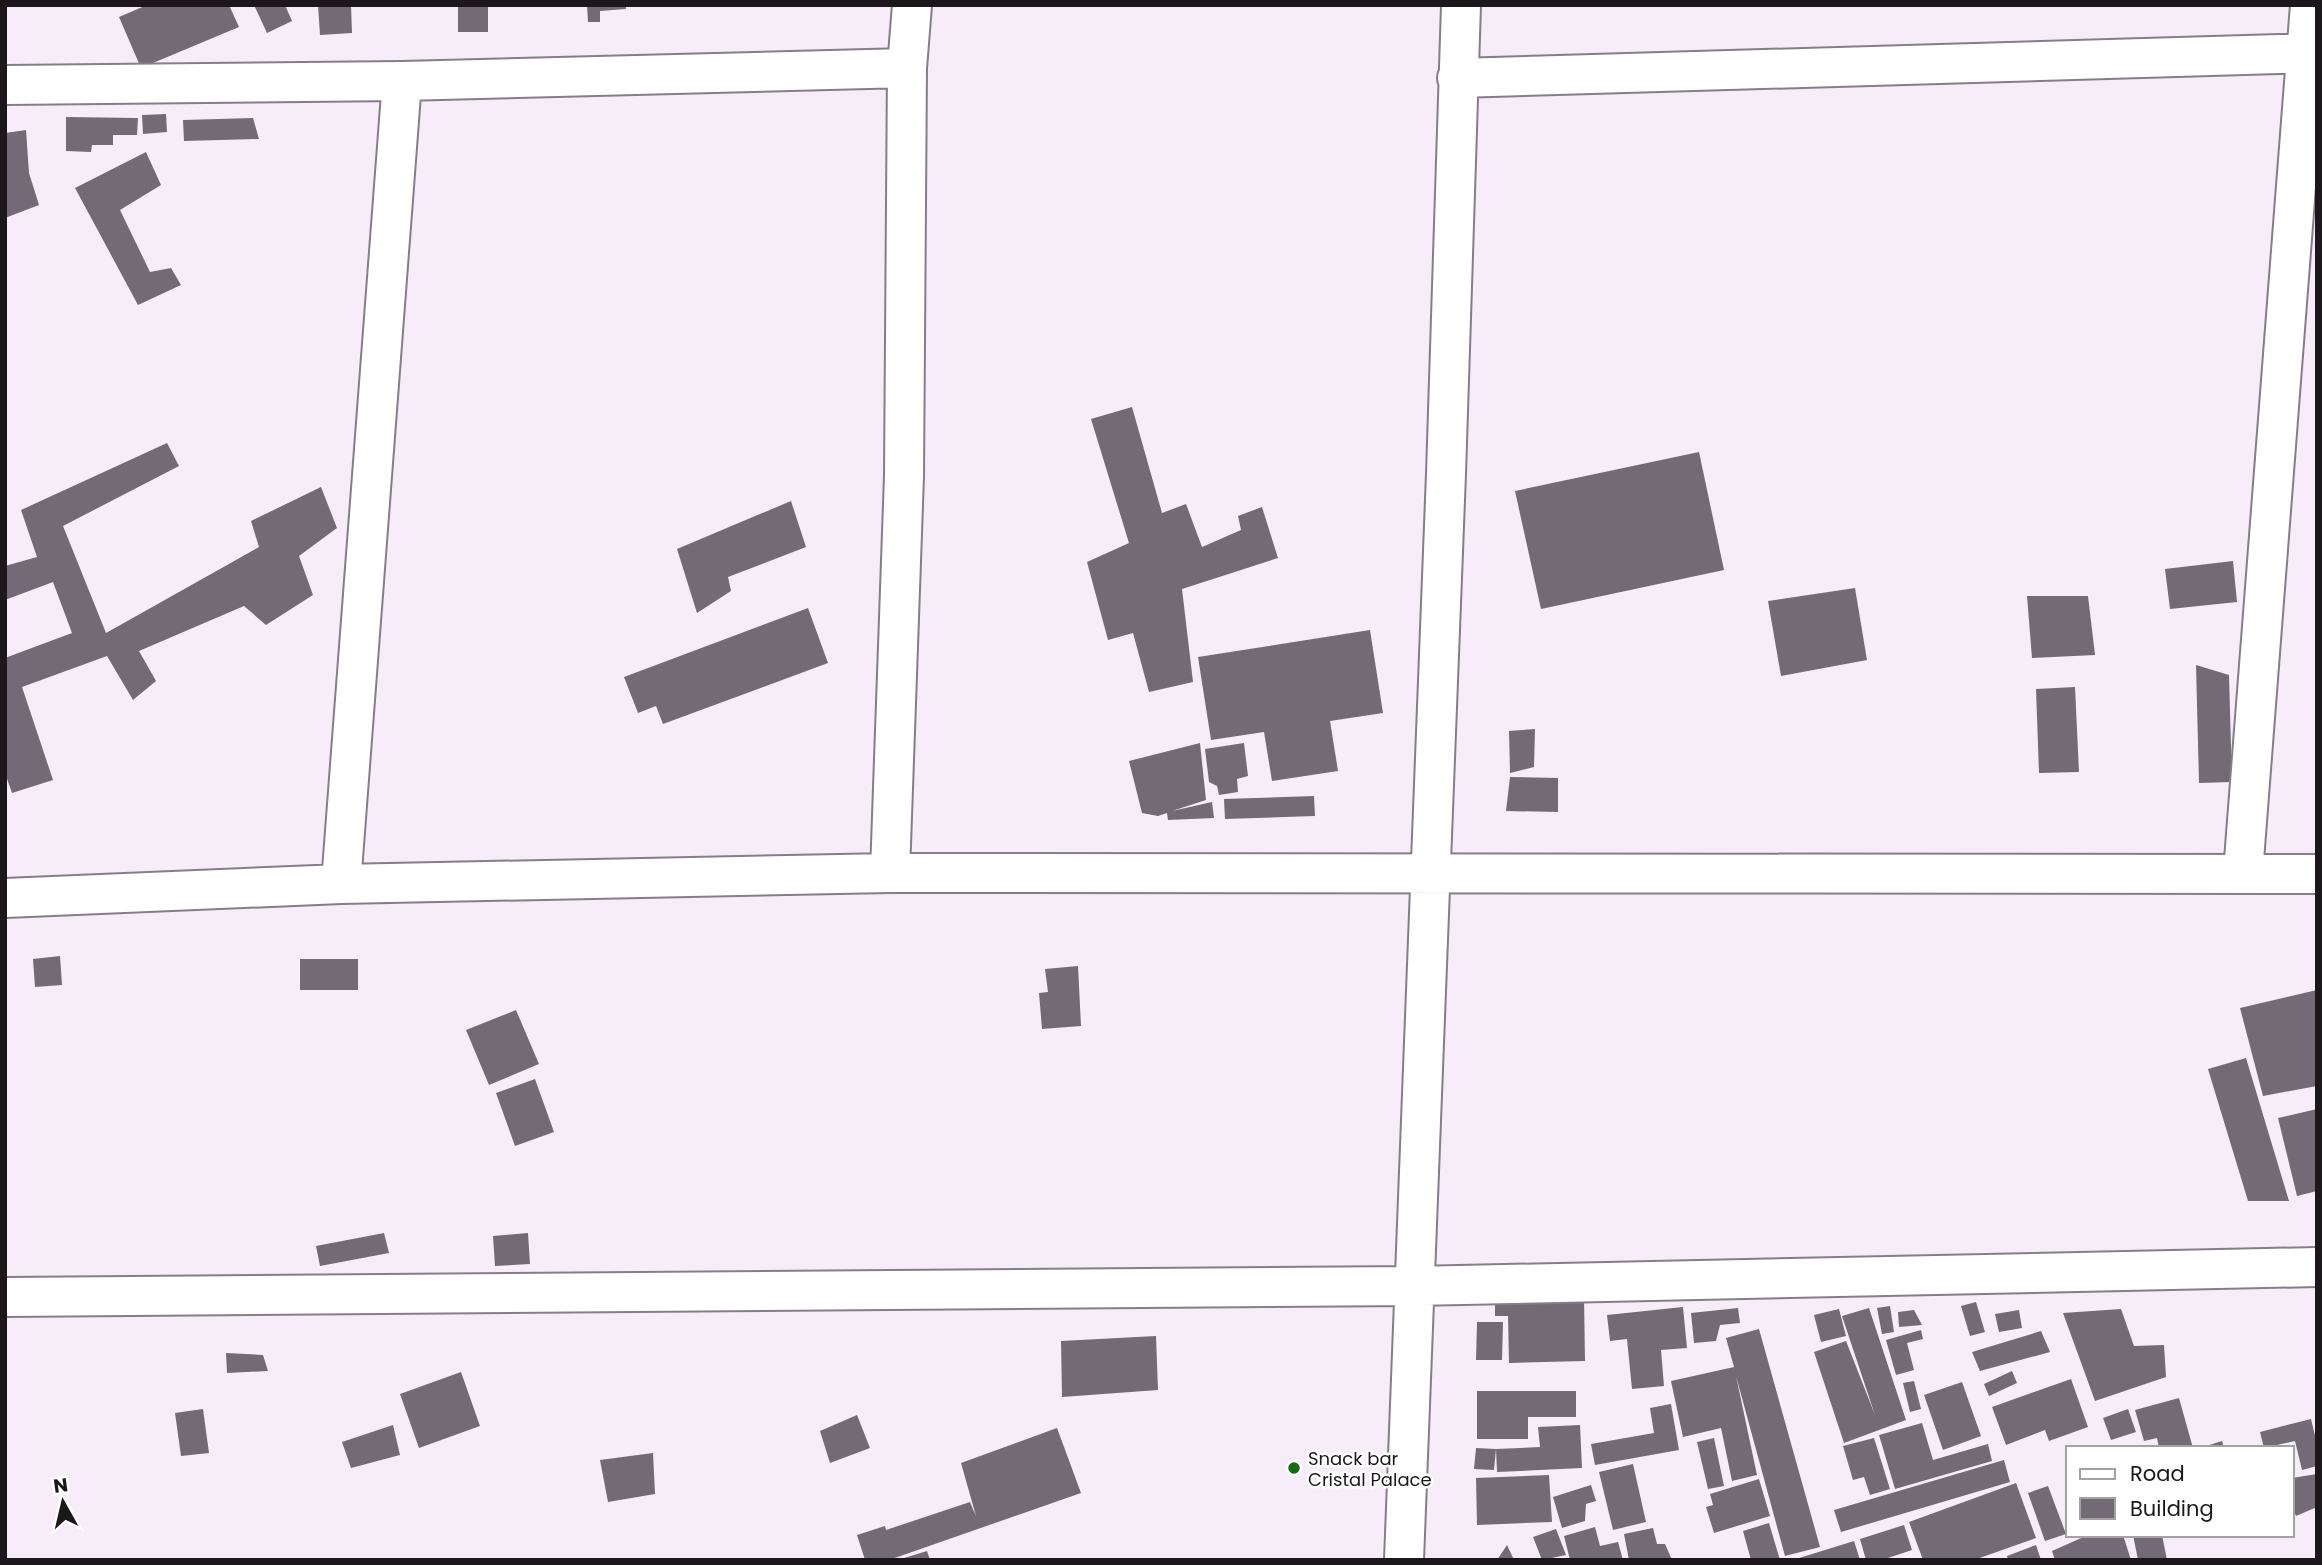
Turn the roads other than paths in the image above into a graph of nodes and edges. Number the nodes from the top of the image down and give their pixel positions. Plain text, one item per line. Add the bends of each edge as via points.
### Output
1 (912, 5) edge
2 (1461, 5) edge
3 (2309, 5) edge
4 (2311, 53) edge
5 (907, 68) junction
6 (1458, 78) junction
7 (402, 81) junction
8 (5, 85) edge
9 (890, 873) junction
10 (1429, 873) junction
11 (2243, 873) junction
12 (2317, 874) edge
13 (341, 884) junction
14 (5, 898) edge
15 (2317, 1267) edge
16 (1413, 1286) junction
17 (5, 1297) edge
18 (1404, 1560) edge

1 - 5 street
2 - 6 street
3 - 4 street
4 - 6 street
4 - 11 street
5 - 7 street
5 - 9 street via 904,476
6 - 10 street
7 - 8 street
7 - 13 street
9 - 10 street
9 - 13 street
10 - 11 street
10 - 16 street
11 - 12 street
13 - 14 street
15 - 16 street
16 - 17 street
16 - 18 street

